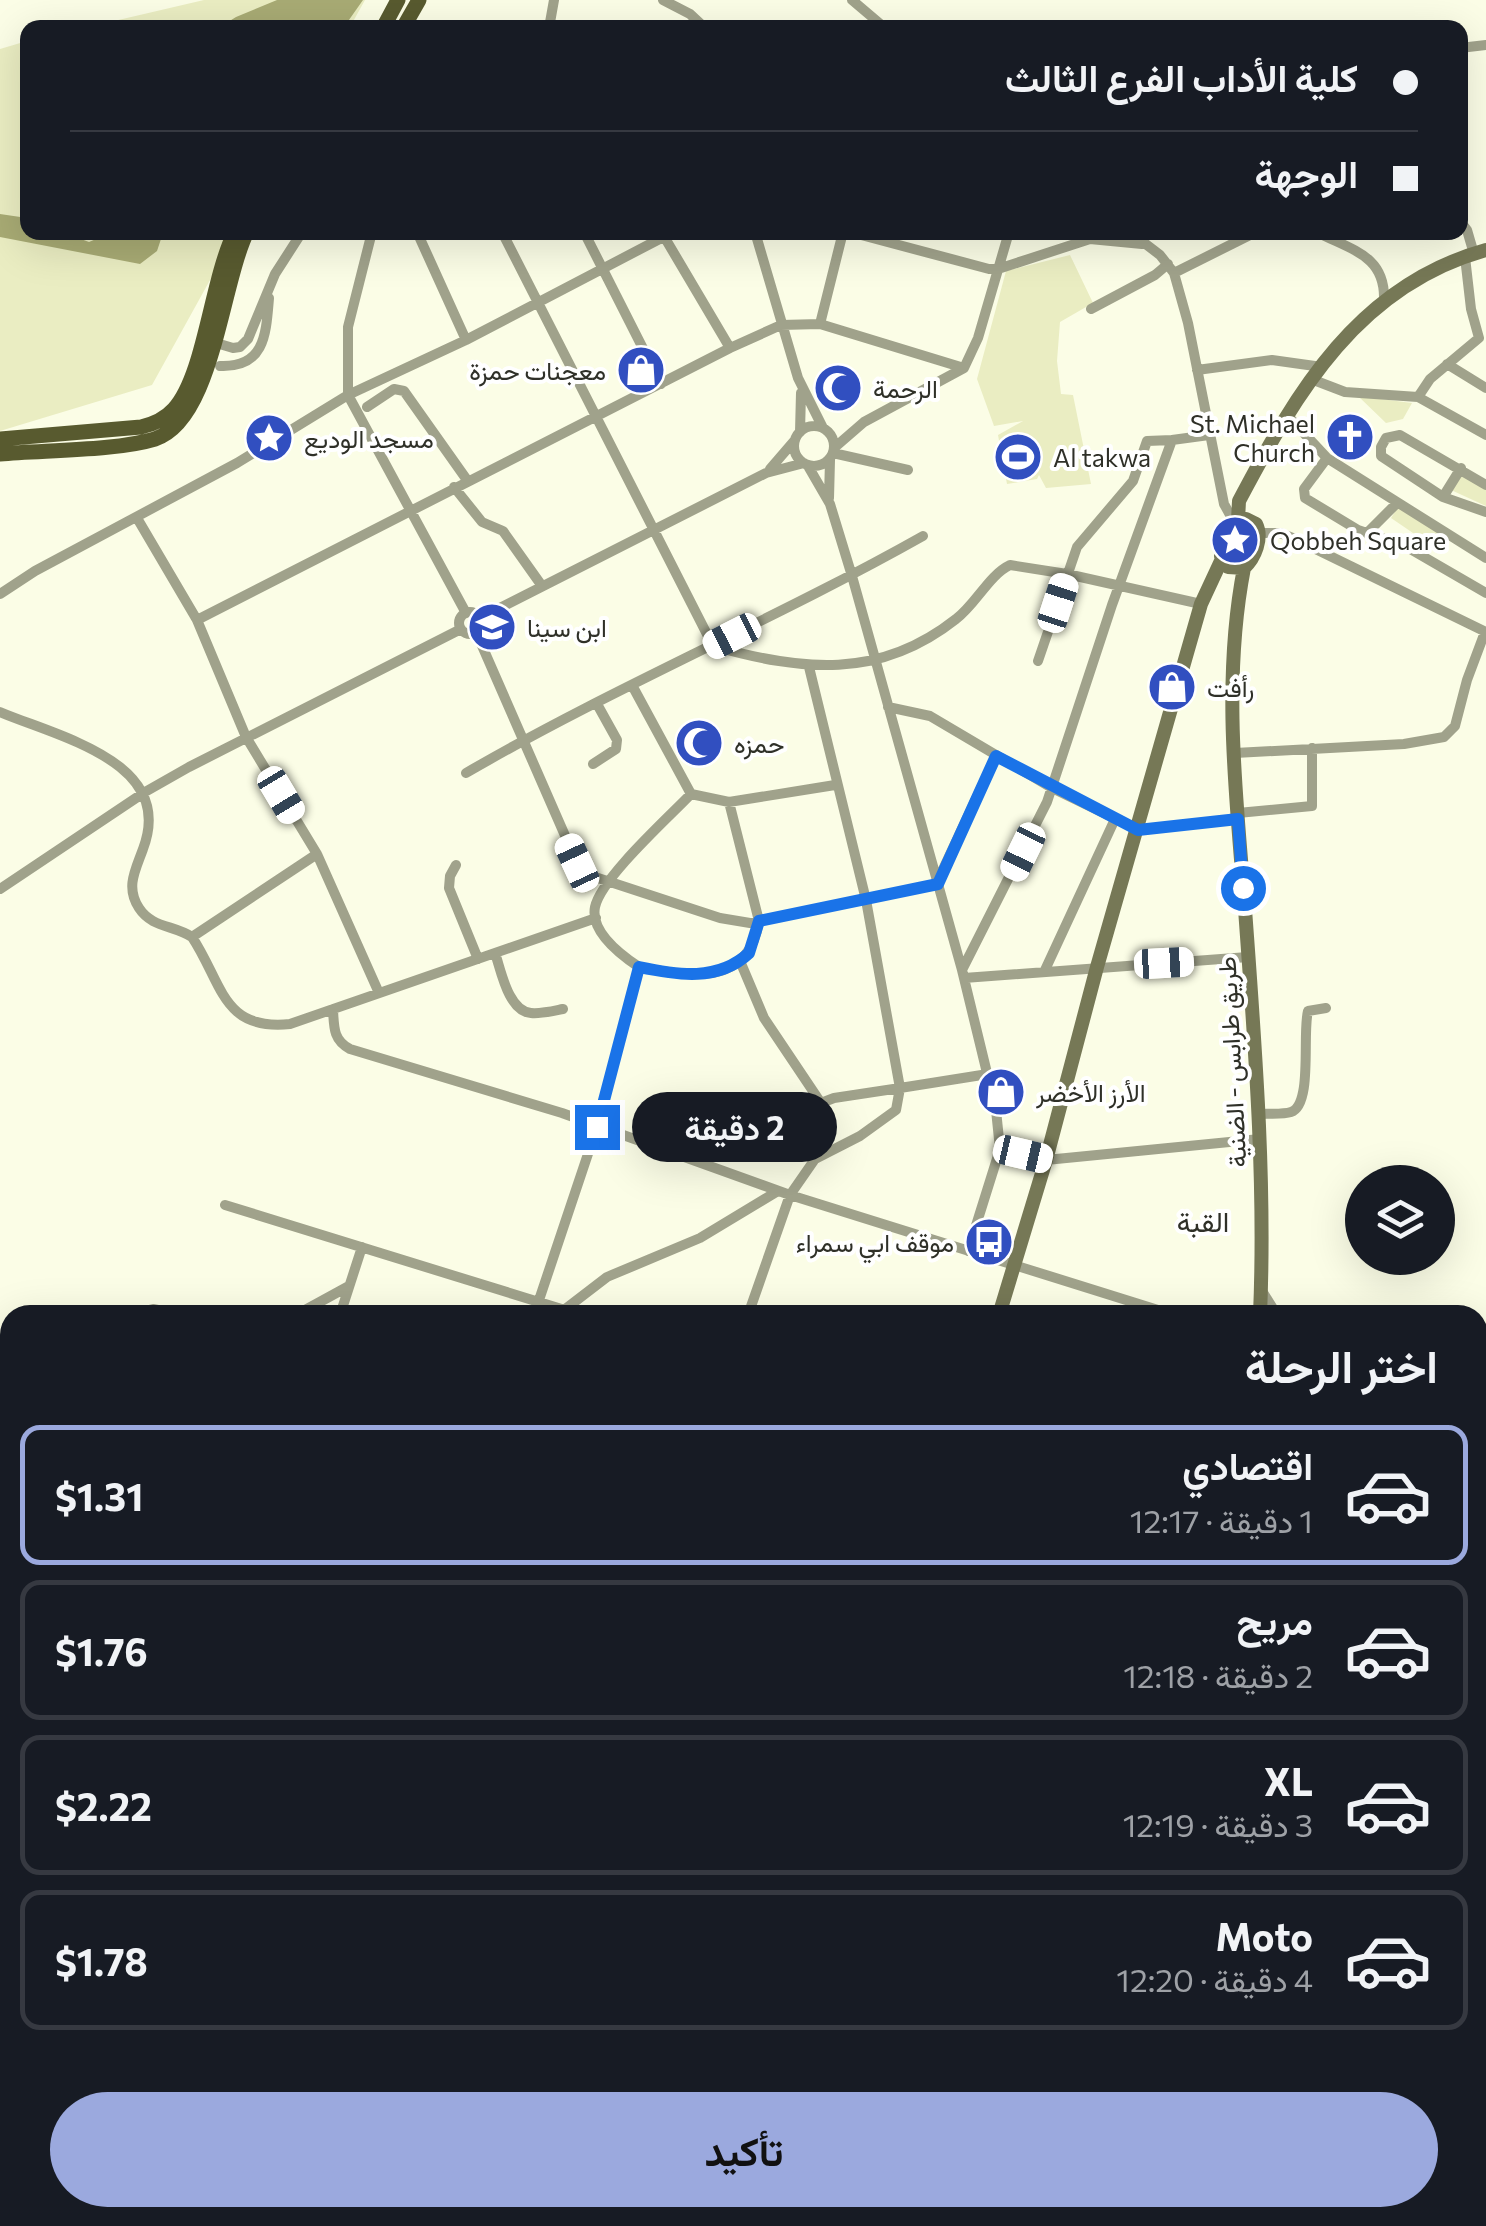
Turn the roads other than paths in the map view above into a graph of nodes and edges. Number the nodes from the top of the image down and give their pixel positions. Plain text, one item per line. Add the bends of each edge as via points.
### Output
1 (663, 0) edge
2 (852, 0) edge
3 (694, 20) edge
4 (876, 20) edge
5 (232, 240) edge
6 (244, 240) edge
7 (297, 240) edge
8 (370, 240) edge
9 (420, 240) edge
10 (506, 240) edge
11 (588, 240) edge
12 (656, 240) edge
13 (670, 240) edge
14 (756, 240) edge
15 (844, 240) edge
16 (877, 240) edge
17 (1007, 240) edge
18 (1087, 240) edge
19 (1100, 240) edge
20 (1138, 240) edge
21 (1237, 240) edge
22 (1332, 240) edge
23 (1142, 244) junction
24 (1475, 254) edge
25 (998, 268) junction
26 (1171, 268) junction
27 (602, 269) junction
28 (270, 286) junction
29 (1384, 299) junction
30 (537, 304) junction
31 (1091, 309) dead end
32 (820, 324) junction
33 (780, 326) junction
34 (466, 340) junction
35 (1482, 340) edge
36 (214, 342) junction
37 (730, 348) junction
38 (1447, 364) junction
39 (220, 366) dead end
40 (1322, 367) junction
41 (964, 368) junction
42 (1197, 370) junction
43 (1311, 379) junction
44 (660, 384) junction
45 (802, 388) junction
46 (1486, 388) edge
47 (348, 395) junction
48 (1418, 397) junction
49 (367, 407) dead end
50 (1288, 416) junction
51 (597, 417) junction
52 (864, 422) junction
53 (824, 429) junction
54 (798, 435) junction
55 (1210, 436) junction
56 (1486, 436) edge
57 (0, 438) edge
58 (1172, 440) junction
59 (832, 453) junction
60 (0, 454) edge
61 (1327, 458) junction
62 (806, 464) junction
63 (1460, 468) junction
64 (908, 470) dead end
65 (766, 473) junction
66 (466, 480) junction
67 (1486, 485) edge
68 (454, 487) junction
69 (1443, 496) junction
70 (1397, 503) junction
71 (830, 504) junction
72 (411, 509) junction
73 (1486, 512) edge
74 (136, 518) junction
75 (1236, 521) junction
76 (654, 529) junction
77 (1368, 532) junction
78 (1260, 533) junction
79 (923, 536) dead end
80 (1486, 558) edge
81 (1221, 560) junction
82 (1244, 568) junction
83 (1067, 574) junction
84 (852, 576) junction
85 (1120, 585) junction
86 (542, 586) junction
87 (1486, 593) edge
88 (0, 594) edge
89 (1201, 604) junction
90 (466, 612) junction
91 (480, 618) junction
92 (197, 620) junction
93 (460, 629) junction
94 (476, 632) junction
95 (1486, 632) edge
96 (713, 646) junction
97 (876, 661) junction
98 (1038, 661) dead end
99 (809, 667) junction
100 (633, 687) junction
101 (597, 704) junction
102 (888, 707) junction
103 (0, 712) edge
104 (246, 736) junction
105 (522, 740) junction
106 (1312, 748) junction
107 (1234, 754) junction
108 (996, 756) junction
109 (593, 764) dead end
110 (466, 773) dead end
111 (835, 786) junction
112 (1052, 788) junction
113 (145, 792) junction
114 (691, 794) junction
115 (729, 802) junction
116 (1238, 816) junction
117 (1115, 819) junction
118 (1138, 830) junction
119 (316, 854) junction
120 (456, 865) dead end
121 (609, 880) junction
122 (938, 882) junction
123 (0, 889) edge
124 (866, 900) junction
125 (596, 918) junction
126 (759, 921) junction
127 (192, 938) junction
128 (495, 953) junction
129 (478, 958) junction
130 (1248, 958) junction
131 (740, 961) junction
132 (639, 967) junction
133 (1097, 967) junction
134 (1045, 970) junction
135 (963, 974) junction
136 (379, 993) junction
137 (1326, 1008) dead end
138 (333, 1009) junction
139 (563, 1010) dead end
140 (988, 1074) junction
141 (900, 1088) junction
142 (821, 1104) junction
143 (1258, 1114) junction
144 (597, 1127) junction
145 (1260, 1139) junction
146 (1000, 1149) junction
147 (815, 1159) junction
148 (1046, 1160) junction
149 (778, 1191) junction
150 (790, 1195) junction
151 (224, 1205) dead end
152 (362, 1247) junction
153 (968, 1251) junction
154 (1015, 1265) junction
155 (350, 1285) junction
156 (1261, 1290) junction
157 (539, 1302) junction
158 (314, 1305) edge
159 (343, 1305) edge
160 (538, 1305) edge
161 (548, 1305) edge
162 (571, 1305) edge
163 (752, 1305) edge
164 (1002, 1305) edge
165 (1140, 1305) edge
166 (1258, 1305) edge
167 (1271, 1305) edge

1 - 3 street
2 - 4 street
5 - 57 main road via 200,360 179,402 155,423
6 - 36 main road
7 - 28 street
8 - 47 street via 348,327
9 - 34 street
10 - 30 street
11 - 27 street
12 - 27 street
13 - 37 street
14 - 33 street
15 - 32 street
16 - 25 street
17 - 25 street
18 - 25 street
19 - 23 street
20 - 23 street
21 - 26 street
22 - 29 street via 1376,264
23 - 26 street
24 - 29 main road via 1423,274
24 - 35 street via 1471,309
25 - 41 street
26 - 31 street
26 - 42 street
27 - 30 street
27 - 44 street
28 - 36 street via 243,344
28 - 39 street via 257,354 248,363
29 - 40 main road
30 - 34 street
30 - 51 street
32 - 33 street
32 - 41 street
33 - 37 street
33 - 45 street
34 - 47 street
35 - 38 street
36 - 60 main road via 185,419 160,437
37 - 44 street
38 - 46 street
38 - 48 street
40 - 42 street via 1272,360
40 - 43 main road
41 - 52 street
42 - 55 street
43 - 48 street via 1345,392
43 - 50 main road
44 - 51 street
45 - 53 street
45 - 54 street
47 - 72 street
47 - 74 street
48 - 56 street
49 - 66 street via 394,389 404,391
50 - 61 street
50 - 75 main road via 1239,501
51 - 66 street
51 - 76 street
52 - 53 street
52 - 59 street
53 - 54 street
53 - 59 street
54 - 62 street via 795,452
54 - 65 street
55 - 58 street
55 - 75 street via 1224,504
58 - 83 street via 1147,442 1133,481 1077,546
58 - 85 street
59 - 62 street via 820,466
59 - 64 street
59 - 71 street
61 - 70 street
61 - 77 street via 1302,494
62 - 65 street
62 - 71 street
63 - 67 street
63 - 69 street
63 - 69 street via 1400,435 1383,442 1381,456
65 - 76 street
66 - 68 street
68 - 72 street
68 - 86 street via 482,522 503,531
69 - 73 street
70 - 77 street
70 - 80 street
71 - 84 street
72 - 90 street
72 - 92 street
74 - 88 street
74 - 92 street
75 - 78 main road via 1254,522
75 - 81 main road
76 - 86 street
76 - 96 street
77 - 87 street
78 - 82 main road
78 - 95 street via 1295,538
79 - 84 street
81 - 82 main road
81 - 89 main road
82 - 107 main road, طريق طرابس - الضنية via 1232,674
83 - 85 street
83 - 97 street via 1007,565 957,619
83 - 98 street
84 - 96 street
84 - 97 street
85 - 89 street
85 - 112 street
86 - 91 street
89 - 118 main road
90 - 91 street
90 - 93 street
91 - 94 street
92 - 104 street
93 - 94 street
93 - 104 street
94 - 105 street
95 - 106 street via 1455,726 1444,737
96 - 99 street
96 - 100 street
97 - 99 street
97 - 102 street
99 - 111 street
100 - 101 street
100 - 114 street
101 - 105 street
101 - 109 street via 618,740 616,749
102 - 108 street via 930,716
102 - 122 street
103 - 113 street via 96,751
104 - 113 street
104 - 119 street
105 - 110 street
105 - 121 street via 577,863
106 - 107 street
106 - 116 street via 1309,809
107 - 116 main road, طريق طرابس - الضنية
108 - 112 street
108 - 122 street
111 - 115 street
111 - 124 street
112 - 117 street
112 - 135 street
113 - 123 street
113 - 127 street via 149,825 133,871 134,900 154,924
114 - 115 street
114 - 121 street
115 - 126 street
116 - 118 street
116 - 130 main road, طريق طرابس - الضنية
117 - 118 street
117 - 134 street
118 - 133 main road
119 - 127 street
119 - 136 street
120 - 129 street via 449,888
121 - 125 street via 594,908
121 - 126 street via 738,923
122 - 124 street
122 - 135 street
124 - 126 street
124 - 141 street
125 - 128 street
125 - 132 street via 607,940
126 - 131 street
127 - 138 street via 244,1019 290,1024
128 - 129 street
128 - 139 street via 523,1012
129 - 136 street
130 - 133 street
130 - 143 main road, طريق طرابس - الضنية
131 - 132 street via 712,974
131 - 142 street via 764,1018
132 - 144 street
133 - 134 street
133 - 148 main road
134 - 135 street
135 - 140 street
136 - 138 street
137 - 143 street via 1308,1011 1301,1106
138 - 144 street via 334,1034 350,1050
140 - 141 street
140 - 146 street
141 - 142 street
141 - 147 street via 890,1115
142 - 147 street
143 - 145 main road, طريق طرابس - الضنية
144 - 149 street
144 - 157 street
145 - 148 street
145 - 156 main road, طريق طرابس - الضنية
146 - 148 street
146 - 153 street
147 - 150 street
148 - 154 main road
149 - 150 street
149 - 162 street via 700,1238 607,1277
150 - 153 street
150 - 163 street
151 - 152 street
152 - 155 street
152 - 157 street
153 - 154 street
154 - 164 main road
154 - 165 street
155 - 158 street
155 - 159 street
156 - 166 main road, طريق طرابس - الضنية
156 - 167 street
157 - 160 street
157 - 161 street

